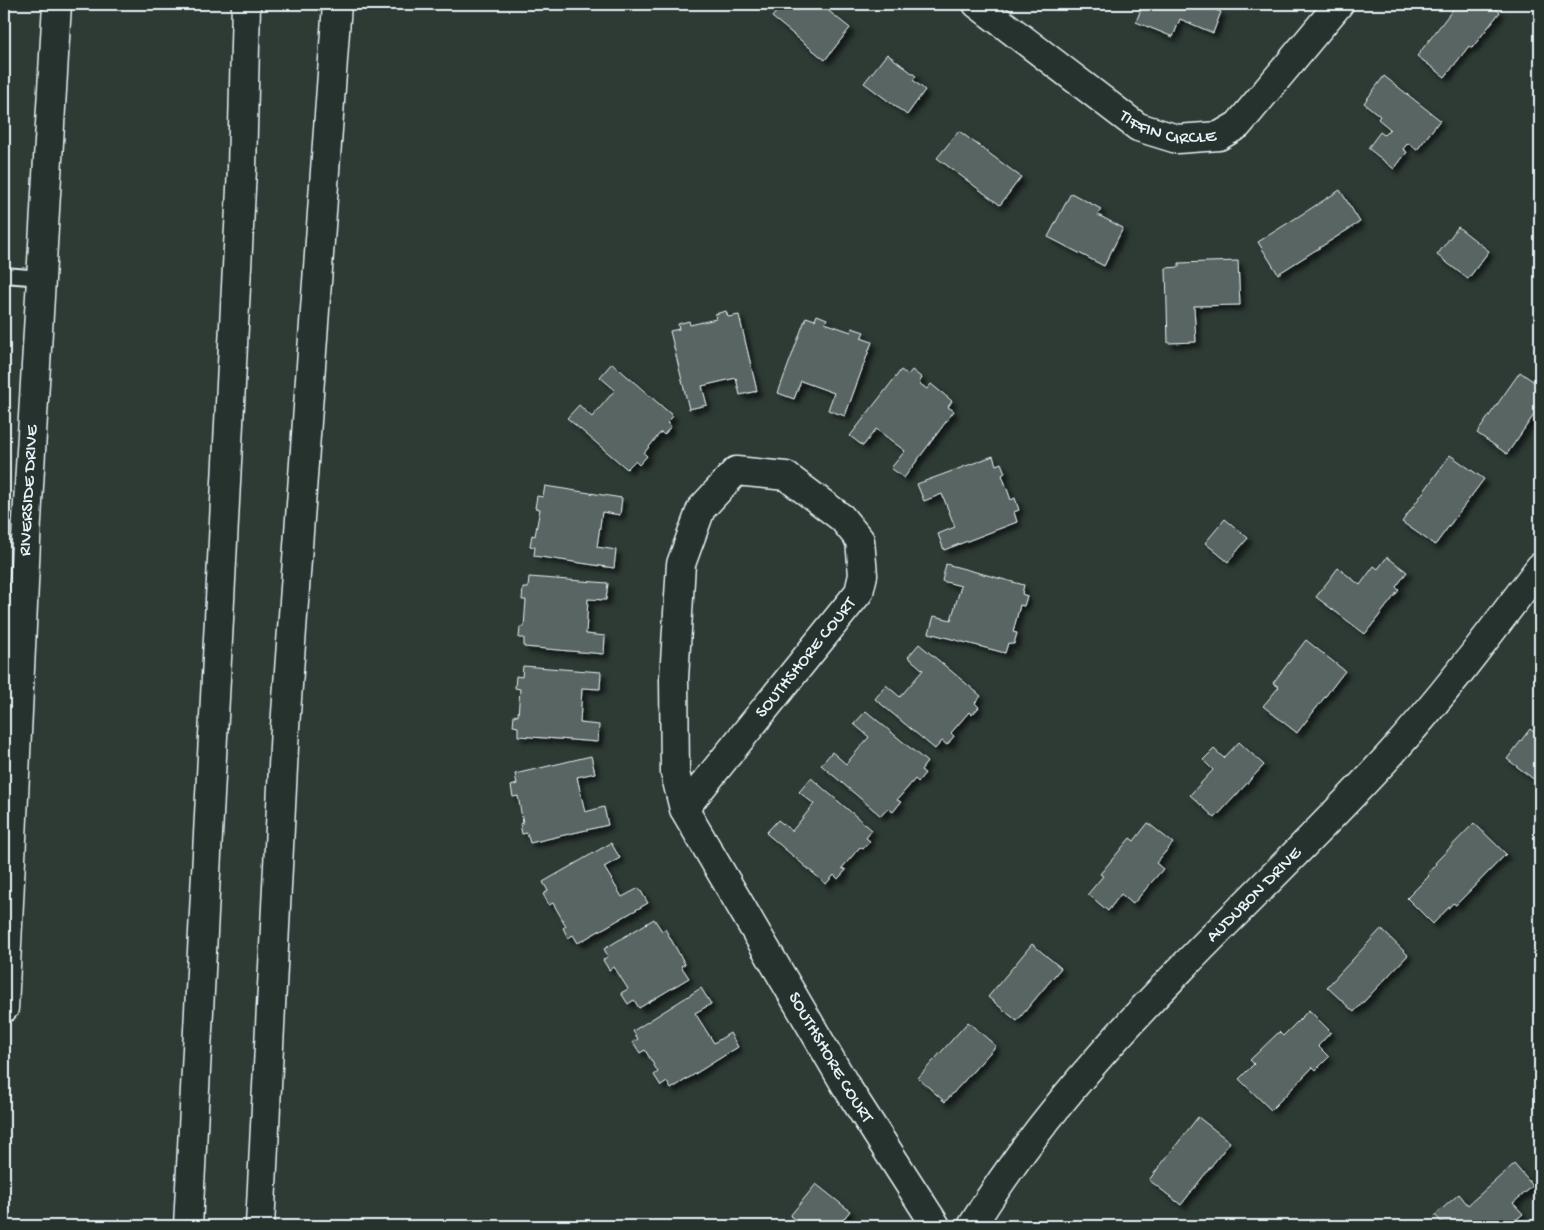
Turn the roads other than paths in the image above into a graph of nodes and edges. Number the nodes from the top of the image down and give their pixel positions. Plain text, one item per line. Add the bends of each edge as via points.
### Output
1 (57, 4) edge
2 (246, 4) edge
3 (336, 4) edge
4 (977, 4) edge
5 (1339, 4) edge
6 (4, 275) edge
7 (42, 278) junction
8 (1540, 567) edge
9 (11, 730) edge
10 (684, 809) junction
11 (4, 1008) edge
12 (188, 1226) edge
13 (260, 1226) edge
14 (936, 1226) edge
15 (972, 1226) edge

1 - 7 main road, RIVERSIDE DRIVE
2 - 12 main road via 242,168
3 - 13 main road via 285,727
4 - 5 main road, TIFFIN CIRCLE via 1138,127 1177,138 1220,136 1238,125
6 - 7 lane
7 - 9 main road, RIVERSIDE DRIVE
8 - 15 main road, AUDUBON DRIVE via 1450,685 1387,758 1125,1028 1040,1129
9 - 11 main road, RIVERSIDE DRIVE
10 - 10 main road, SOUTHSHORE COURT via 676,773 674,678 681,564 701,509 736,471 786,476 842,518 860,540 863,575 859,592
10 - 14 main road, SOUTHSHORE COURT via 846,1086

